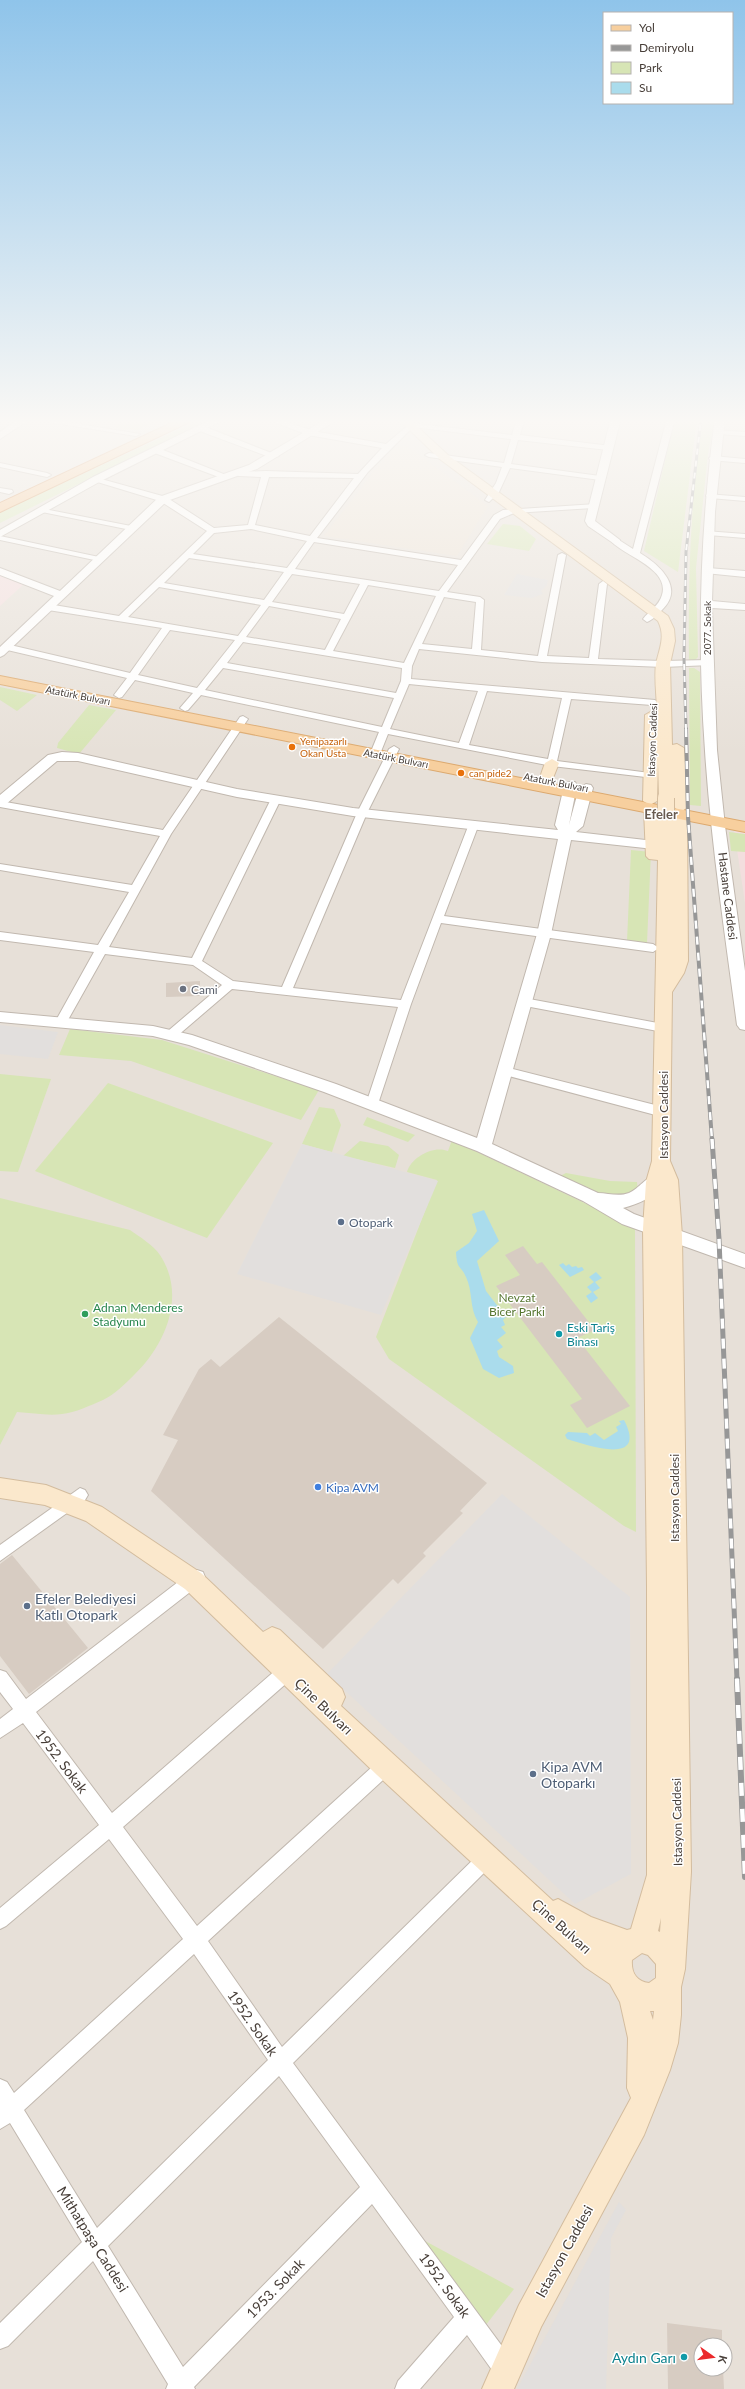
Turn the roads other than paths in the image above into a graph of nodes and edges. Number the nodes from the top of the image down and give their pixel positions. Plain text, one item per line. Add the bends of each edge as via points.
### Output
1 (129, 529) edge
2 (227, 529) edge
3 (263, 529) edge
4 (318, 529) edge
5 (488, 529) edge
6 (532, 529) edge
7 (535, 529) edge
8 (599, 529) edge
9 (642, 529) edge
10 (708, 529) edge
11 (212, 531) joint
12 (708, 533) junction
13 (745, 536) edge
14 (0, 538) edge
15 (311, 539) junction
16 (616, 542) joint
17 (636, 554) junction
18 (188, 555) junction
19 (562, 555) junction
20 (99, 558) junction
21 (462, 563) junction
22 (0, 571) edge
23 (708, 571) junction
24 (290, 572) junction
25 (745, 574) edge
26 (365, 582) junction
27 (157, 584) junction
28 (603, 584) junction
29 (441, 594) junction
30 (61, 595) junction
31 (267, 603) junction
32 (707, 604) junction
33 (48, 607) junction
34 (745, 607) edge
35 (652, 615) junction
36 (345, 617) junction
37 (121, 619) junction
38 (167, 627) junction
39 (240, 640) junction
40 (416, 646) junction
41 (3, 650) edge
42 (476, 652) junction
43 (328, 653) junction
44 (542, 659) junction
45 (593, 661) junction
46 (708, 663) junction
47 (663, 664) junction
48 (222, 665) junction
49 (407, 666) junction
50 (0, 672) edge
51 (133, 676) junction
52 (0, 680) edge
53 (406, 680) junction
54 (663, 682) junction
55 (484, 688) junction
56 (200, 692) junction
57 (119, 695) junction
58 (400, 696) junction
59 (567, 696) junction
60 (652, 702) junction
61 (185, 708) junction
62 (240, 723) junction
63 (385, 729) junction
64 (463, 747) junction
65 (384, 751) junction
66 (552, 763) junction
67 (650, 776) junction
68 (546, 780) junction
69 (198, 784) junction
70 (568, 789) junction
71 (585, 792) junction
72 (276, 799) junction
73 (0, 803) edge
74 (656, 803) junction
75 (362, 813) junction
76 (676, 813) junction
77 (719, 818) junction
78 (745, 819) edge
79 (474, 824) junction
80 (745, 827) edge
81 (166, 834) junction
82 (566, 834) junction
83 (654, 845) junction
84 (0, 867) edge
85 (134, 889) junction
86 (437, 919) junction
87 (544, 934) junction
88 (0, 936) edge
89 (653, 948) junction
90 (101, 949) junction
91 (196, 962) junction
92 (230, 985) junction
93 (286, 991) junction
94 (665, 993) junction
95 (524, 1002) junction
96 (405, 1004) junction
97 (0, 1017) edge
98 (60, 1024) junction
99 (745, 1025) edge
100 (663, 1028) junction
101 (172, 1034) junction
102 (505, 1071) junction
103 (372, 1104) junction
104 (663, 1112) junction
105 (483, 1147) junction
106 (661, 1161) junction
107 (655, 1182) junction
108 (589, 1196) junction
109 (609, 1202) junction
110 (668, 1230) junction
111 (745, 1261) edge
112 (0, 1478) edge
113 (0, 1488) edge
114 (76, 1499) junction
115 (0, 1554) edge
116 (197, 1577) junction
117 (293, 1667) junction
118 (0, 1678) edge
119 (24, 1711) junction
120 (0, 1730) edge
121 (390, 1762) junction
122 (111, 1826) junction
123 (491, 1855) junction
124 (0, 1920) edge
125 (196, 1940) junction
126 (634, 1941) junction
127 (669, 1978) junction
128 (624, 1982) junction
129 (280, 2062) junction
130 (0, 2089) edge
131 (6, 2113) edge
132 (638, 2118) junction
133 (374, 2187) junction
134 (96, 2244) junction
135 (468, 2317) junction
136 (0, 2338) edge
137 (502, 2379) edge
138 (181, 2388) edge
139 (406, 2389) edge

1 - 20 street
2 - 11 street
3 - 15 street
4 - 15 street
5 - 21 street
6 - 19 main road
7 - 35 main road
8 - 16 street
9 - 17 street
10 - 12 street, 2077. Sokak
11 - 18 street
12 - 13 street
12 - 23 street, 2077. Sokak
14 - 20 street
15 - 21 street
15 - 24 street
16 - 17 street
17 - 35 street via 667,579 669,591 666,601
18 - 24 street
18 - 27 street
19 - 28 main road
19 - 44 street
20 - 30 street
21 - 29 street
22 - 30 street
23 - 25 street
23 - 32 street, 2077. Sokak
24 - 26 street
24 - 31 street
26 - 29 street
26 - 36 street
27 - 31 street
27 - 37 street
28 - 35 main road
28 - 45 street
29 - 40 street
29 - 42 street via 480,600
30 - 33 street
31 - 36 street
31 - 39 street
32 - 34 street
32 - 46 street, 2077. Sokak
33 - 37 street
33 - 41 street
35 - 47 main road via 659,634
36 - 43 street
37 - 38 street
38 - 39 street
38 - 51 street
39 - 43 street
39 - 48 street
40 - 42 street
40 - 49 street
41 - 51 street
42 - 44 street
43 - 49 street
44 - 45 street
45 - 47 street
46 - 47 street
46 - 77 street, 2077. Sokak
47 - 54 main road
48 - 56 street
48 - 58 street
49 - 53 street
50 - 57 main road, Atatürk Bulvarı
51 - 56 street
51 - 57 street
52 - 62 main road, Atatürk Bulvarı
53 - 55 street
53 - 58 street
54 - 60 main road, Istasyon Caddesi
54 - 74 main road
54 - 76 main road via 674,700
55 - 59 street
55 - 64 street
56 - 61 street
56 - 63 street
57 - 61 main road, Atatürk Bulvarı
58 - 63 street
59 - 60 street
59 - 66 street
60 - 67 main road, Istasyon Caddesi
61 - 62 main road, Atatürk Bulvarı
62 - 65 main road, Atatürk Bulvarı
62 - 69 street
63 - 64 street
63 - 65 street
64 - 66 street
65 - 68 main road, Ataturk Bulvarı
65 - 70 main road, Atatürk Bulvarı
65 - 75 street
66 - 67 street
66 - 68 main road
67 - 74 main road, Istasyon Caddesi
68 - 70 main road, Ataturk Bulvarı
69 - 72 street
69 - 73 street via 78,757 62,756 53,758
69 - 81 street
70 - 71 main road, Atatürk Bulvarı
70 - 82 street via 562,825
71 - 74 main road, Atatürk Bulvarı
71 - 82 street via 576,826
72 - 75 street
72 - 91 street
73 - 81 street
74 - 76 main road, Atatürk Bulvarı
74 - 83 main road, Istasyon Caddesi
75 - 79 street
75 - 93 street
76 - 77 main road, Atatürk Bulvarı
76 - 94 main road via 680,961
77 - 78 main road, Atatürk Bulvarı
77 - 80 main road, Atatürk Bulvarı
77 - 99 street, Hastane Caddesi
79 - 82 street
79 - 86 street
81 - 85 street
82 - 83 street
82 - 87 street
83 - 89 main road, Istasyon Caddesi
84 - 85 street
85 - 90 street
86 - 87 street
86 - 96 street
87 - 89 street
87 - 95 street
88 - 90 street
89 - 94 main road, Istasyon Caddesi via 654,971
90 - 91 street
90 - 98 street
91 - 92 street
92 - 93 street
92 - 101 street
93 - 96 street
94 - 100 main road, Istasyon Caddesi
95 - 100 street
95 - 102 street
96 - 103 street
97 - 98 street
98 - 101 street
100 - 104 main road, Istasyon Caddesi
101 - 103 street
102 - 104 street
102 - 105 street
103 - 105 street
104 - 106 main road, Istasyon Caddesi
105 - 108 street
106 - 107 main road
106 - 110 main road, Istasyon Caddesi via 669,1180
107 - 109 street via 638,1197
107 - 110 main road
108 - 109 street
108 - 110 street via 628,1219
109 - 110 street
110 - 111 street
110 - 126 main road via 659,1554 660,1875
110 - 127 main road, Istasyon Caddesi via 678,1872
112 - 114 main road, Çine Bulvarı via 49,1485
113 - 114 main road, Çine Bulvarı
114 - 115 street
114 - 116 main road, Çine Bulvarı via 94,1514
116 - 117 main road, Çine Bulvarı
116 - 119 street
117 - 121 main road, Çine Bulvarı
117 - 122 street
118 - 119 street, 1952. Sokak
119 - 120 street
119 - 122 street, 1952. Sokak
121 - 123 main road, Çine Bulvarı
121 - 125 street
122 - 124 street
122 - 125 street, 1952. Sokak
123 - 126 main road, Çine Bulvarı via 564,1917
123 - 128 main road, Çine Bulvarı
123 - 129 street
125 - 129 street, 1952. Sokak
125 - 131 street
126 - 127 main road, Çine Bulvarı via 654,1943 664,1952
126 - 128 main road via 619,1957
127 - 128 main road, Çine Bulvarı via 653,1997 645,1997
127 - 132 main road via 669,2007 662,2042 656,2069
128 - 132 main road via 638,2010 645,2051
129 - 133 street, 1952. Sokak
129 - 134 street
130 - 131 street, Mithatpaşa Caddesi
131 - 134 street, Mithatpaşa Caddesi
132 - 137 main road, Istasyon Caddesi via 530,2315
133 - 135 street, 1952. Sokak
133 - 138 street, 1953. Sokak
134 - 136 street
134 - 138 street, Mithatpaşa Caddesi
135 - 137 street, 1952. Sokak
135 - 139 street

